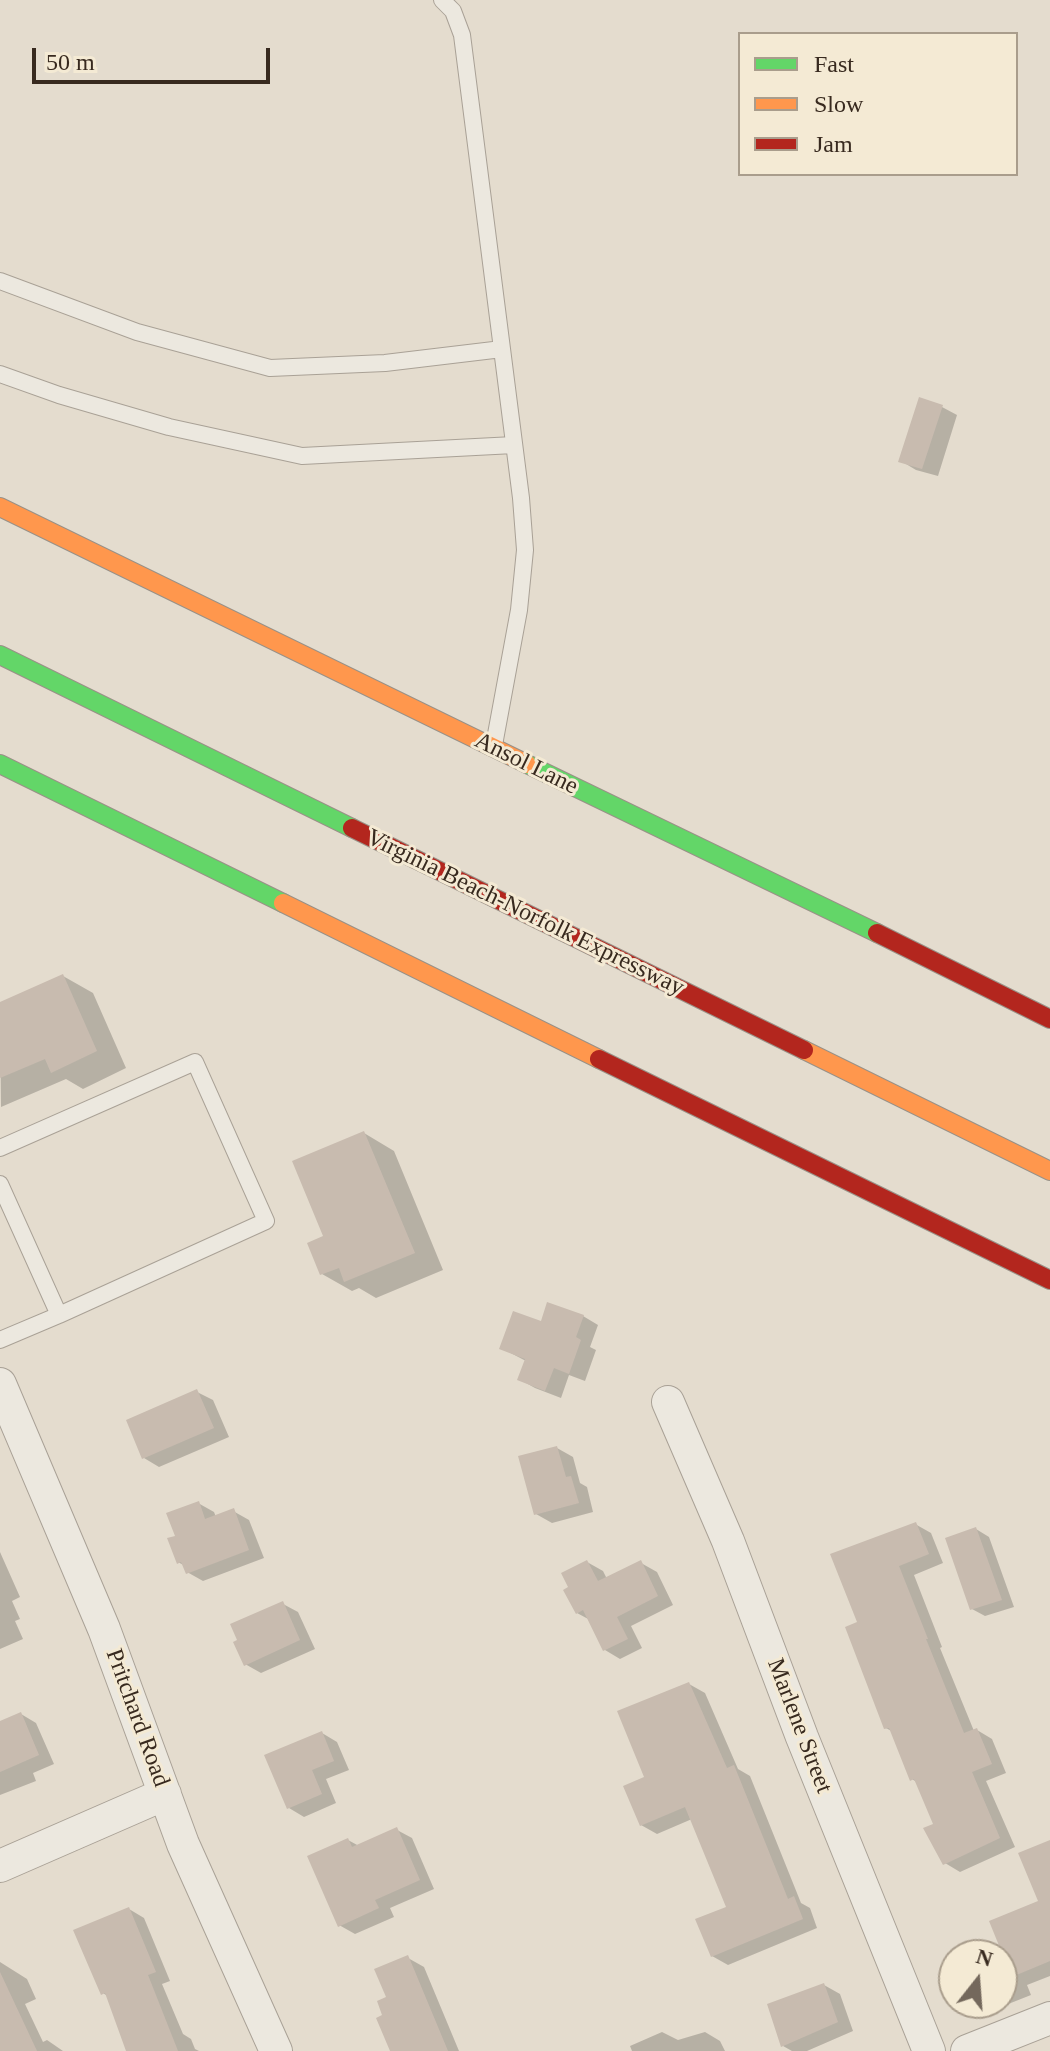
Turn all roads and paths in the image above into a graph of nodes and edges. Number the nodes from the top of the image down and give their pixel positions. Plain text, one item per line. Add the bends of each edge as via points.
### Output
1 (442, 0) edge
2 (0, 281) edge
3 (502, 349) junction
4 (0, 374) edge
5 (514, 445) junction
6 (1, 507) edge
7 (0, 655) edge
8 (493, 748) junction
9 (0, 764) edge
10 (1050, 1019) edge
11 (0, 1148) edge
12 (1050, 1171) edge
13 (0, 1184) edge
14 (1050, 1280) edge
15 (59, 1315) junction
16 (0, 1340) edge
17 (0, 1384) edge
18 (668, 1402) dead end
19 (165, 1794) junction
20 (0, 1866) edge
21 (1050, 2018) edge
22 (276, 2051) edge
23 (929, 2051) edge
24 (967, 2051) edge

1 - 3 lane via 453,11 462,35
2 - 3 lane via 137,332 270,368 385,363
3 - 5 lane
4 - 5 lane via 169,427 302,456
5 - 8 lane via 525,550
6 - 8 main road, Ansol Lane
7 - 12 main road, Virginia Beach-Norfolk Expressway
8 - 10 main road, Ansol Lane
9 - 14 main road
11 - 15 lane via 195,1062 266,1221
13 - 15 lane
15 - 16 lane
17 - 19 street, Pritchard Road via 104,1629
18 - 23 street, Marlene Street
19 - 20 street
19 - 22 street, Pritchard Road
21 - 24 street

